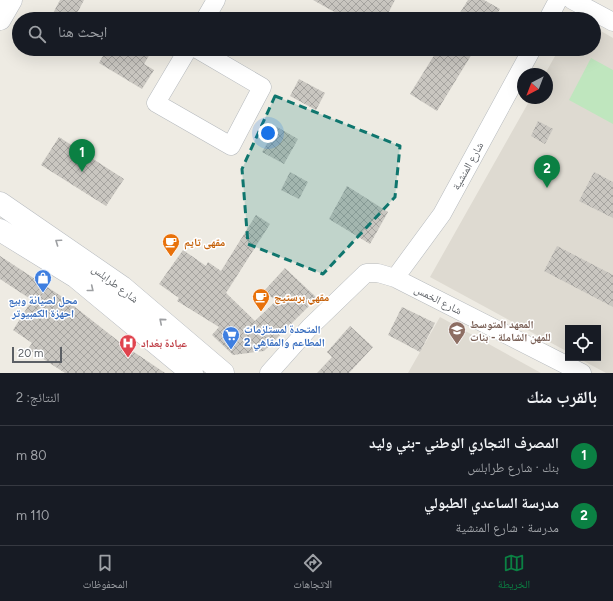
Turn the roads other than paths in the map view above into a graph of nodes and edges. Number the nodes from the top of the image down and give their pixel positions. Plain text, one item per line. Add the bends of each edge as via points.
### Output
1 (12, 0) edge
2 (216, 0) edge
3 (558, 0) edge
4 (572, 0) edge
5 (209, 12) edge
6 (552, 12) edge
7 (594, 12) edge
8 (601, 16) edge
9 (0, 19) edge
10 (613, 22) edge
11 (184, 56) edge
12 (209, 56) edge
13 (528, 56) edge
14 (0, 203) edge
15 (0, 230) edge
16 (395, 278) junction
17 (192, 373) edge
18 (223, 373) edge
19 (269, 373) edge
20 (582, 373) edge

1 - 9 main road
2 - 5 street
3 - 6 street
4 - 7 street
8 - 10 street
11 - 12 street via 156,103 231,146 262,87
13 - 16 street, شارع المنشية via 442,214
18 -> 14 main road, شارع طرابلس via 122,287
15 -> 17 main road, شارع طرابلس via 76,277
16 - 19 street, شارع الخمس via 378,273 366,273 310,327
16 - 20 street, شارع الخمس

